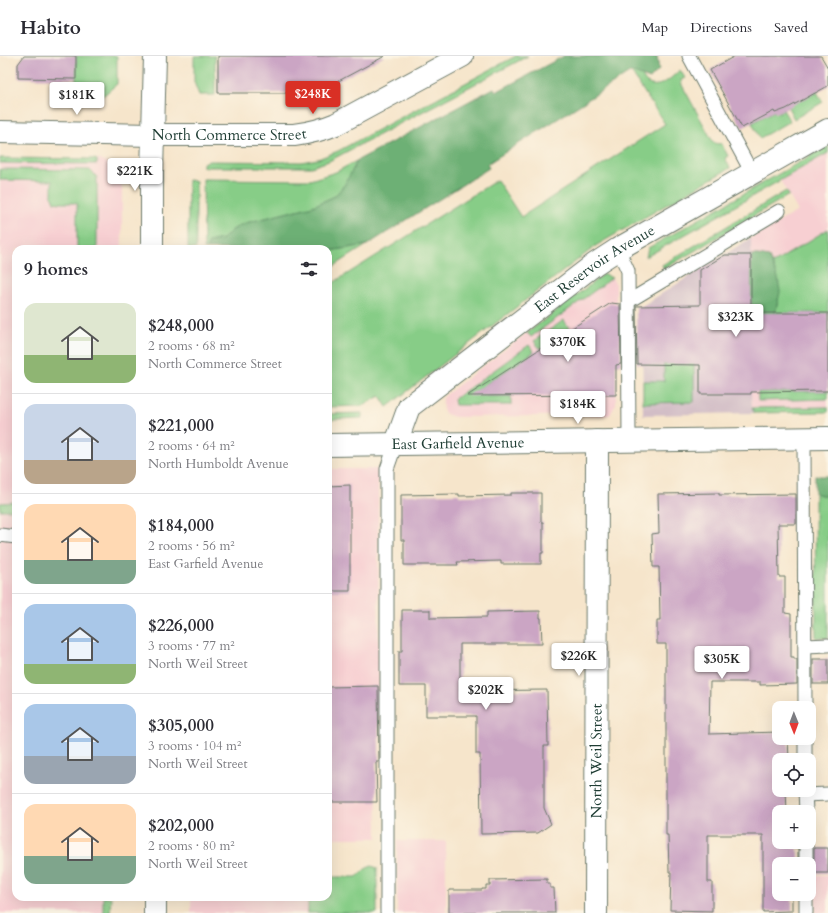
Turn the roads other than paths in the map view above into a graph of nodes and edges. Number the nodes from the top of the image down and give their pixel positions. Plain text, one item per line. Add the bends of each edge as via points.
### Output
1 (155, 56) edge
2 (462, 56) edge
3 (689, 56) edge
4 (828, 130) edge
5 (0, 132) edge
6 (153, 135) junction
7 (752, 173) junction
8 (779, 211) dead end
9 (152, 245) edge
10 (618, 249) junction
11 (629, 301) junction
12 (828, 438) edge
13 (804, 439) junction
14 (597, 441) junction
15 (629, 441) junction
16 (396, 443) junction
17 (332, 445) edge
18 (0, 535) edge
19 (12, 536) edge
20 (828, 645) edge
21 (806, 646) junction
22 (806, 701) edge
23 (816, 793) edge
24 (828, 794) edge
25 (155, 901) edge
26 (806, 901) edge
27 (155, 913) edge
28 (387, 913) edge
29 (596, 913) edge
30 (806, 913) edge

1 - 6 street
2 - 6 street, North Commerce Street via 336,124 311,133
3 - 7 lane
4 - 7 street, East Reservoir Avenue
5 - 6 street, North Commerce Street
6 - 9 street
7 - 10 street, East Reservoir Avenue
8 - 11 lane
10 - 11 lane via 628,271
10 - 16 street, East Reservoir Avenue via 409,407
11 - 15 lane
12 - 13 street, East Garfield Avenue
13 - 15 street, East Garfield Avenue
13 - 21 lane
14 - 15 street, East Garfield Avenue
14 - 16 street, East Garfield Avenue
14 - 29 street, North Weil Street
16 - 17 street, East Garfield Avenue
16 - 28 lane via 387,469
18 - 19 lane
20 - 21 lane
21 - 22 lane
23 - 24 lane
25 - 27 street
26 - 30 lane

